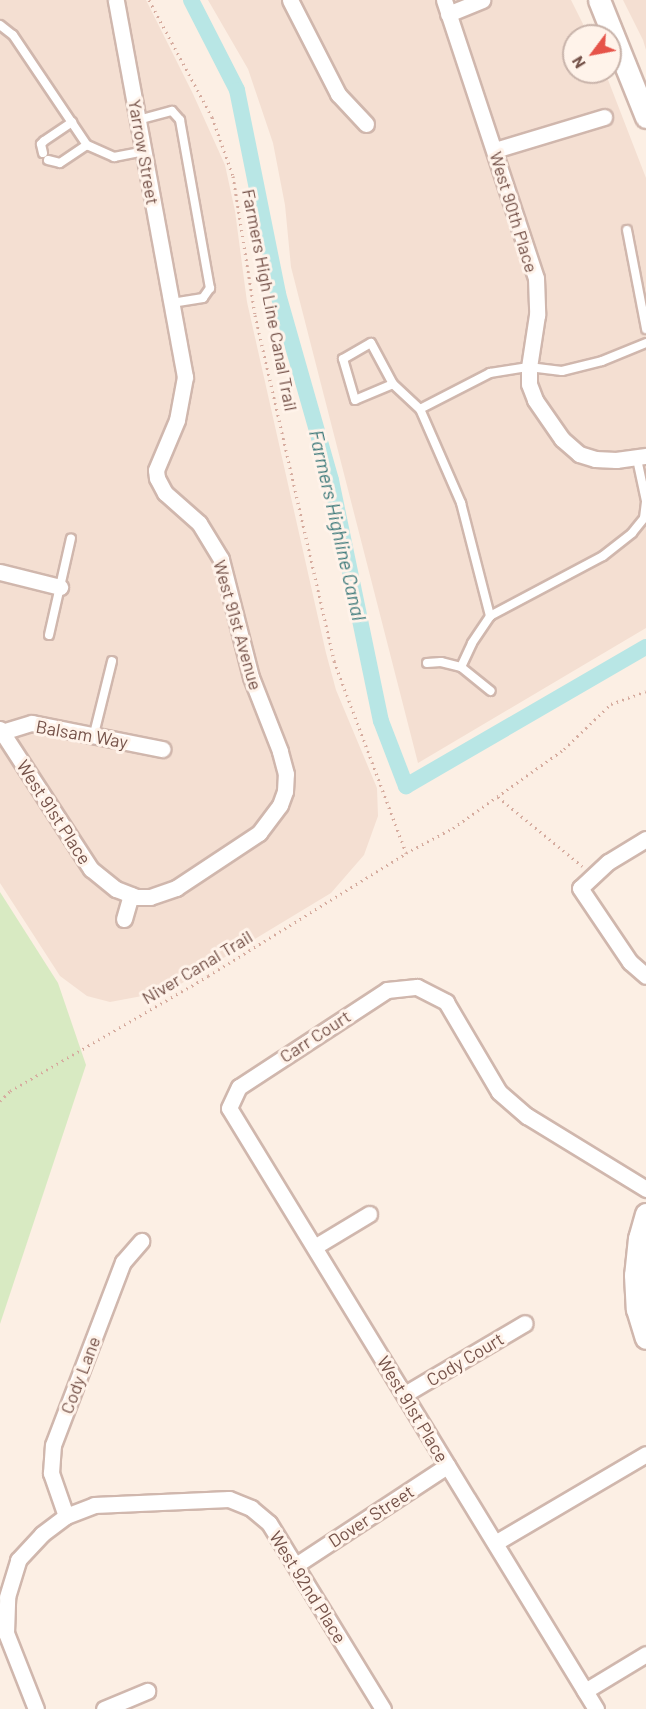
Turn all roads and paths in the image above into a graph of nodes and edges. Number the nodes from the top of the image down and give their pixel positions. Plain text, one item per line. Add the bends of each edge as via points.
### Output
1 (116, 0) edge
2 (149, 0) edge
3 (290, 0) edge
4 (482, 0) edge
5 (605, 3) edge
6 (446, 7) edge
7 (0, 26) edge
8 (604, 117) dead end
9 (646, 117) edge
10 (138, 120) junction
11 (72, 122) junction
12 (366, 124) dead end
13 (87, 145) junction
14 (495, 150) junction
15 (144, 151) junction
16 (627, 230) dead end
17 (173, 303) junction
18 (646, 329) edge
19 (646, 343) edge
20 (529, 367) junction
21 (393, 384) junction
22 (420, 409) junction
23 (642, 458) edge
24 (71, 538) dead end
25 (0, 572) edge
26 (60, 586) junction
27 (490, 616) junction
28 (49, 634) dead end
29 (112, 661) dead end
30 (428, 663) dead end
31 (461, 667) junction
32 (491, 691) dead end
33 (646, 691) edge
34 (1, 730) edge
35 (94, 734) junction
36 (162, 749) dead end
37 (498, 797) junction
38 (646, 839) edge
39 (406, 853) junction
40 (593, 874) junction
41 (131, 895) junction
42 (123, 919) dead end
43 (646, 976) edge
44 (0, 1101) edge
45 (229, 1108) joint
46 (646, 1188) edge
47 (369, 1214) dead end
48 (646, 1214) edge
49 (141, 1241) dead end
50 (316, 1246) junction
51 (525, 1323) dead end
52 (646, 1338) edge
53 (405, 1394) junction
54 (646, 1454) edge
55 (447, 1467) junction
56 (66, 1516) junction
57 (495, 1543) junction
58 (296, 1565) junction
59 (646, 1654) edge
60 (585, 1690) junction
61 (147, 1691) dead end
62 (36, 1709) edge
63 (104, 1709) edge
64 (383, 1709) edge
65 (596, 1709) edge

1 - 10 street, Yarrow Street
2 - 39 path, Farmers High Line Canal Trail via 212,117 233,176 255,315 334,662
3 - 12 street via 338,94
4 - 6 street
5 - 9 street
6 - 14 street, West 90th Place
7 - 11 lane via 13,35
8 - 14 street
10 - 15 street, Yarrow Street
10 - 17 lane via 172,111 180,120 210,288 203,298
11 - 13 lane
11 - 13 lane via 41,144 45,156 55,164 60,163
13 - 15 lane via 114,157
14 - 20 street, West 90th Place via 536,278 537,315
15 - 17 street, Yarrow Street
16 - 18 lane
17 - 41 street, West 91st Avenue via 183,361 183,397 156,470 157,478 165,493 199,523 221,559 251,677 283,762 285,791 280,806 259,833 225,858 176,888 150,897
19 - 20 lane via 602,361 562,371
20 - 22 lane via 490,373
20 - 23 street, West 90th Place via 535,400 562,439 579,454 596,459
21 - 21 lane via 371,343 343,359 355,400
21 - 22 lane
22 - 27 lane via 461,503
23 - 27 lane via 644,518 632,533 603,556
24 - 26 lane
25 - 26 street
26 - 28 lane
27 - 31 lane
29 - 35 lane
30 - 31 lane
31 - 32 lane
33 - 37 path via 611,704 564,749
34 - 35 street, Balsam Way via 32,723
34 - 41 street, West 91st Place via 79,854 116,889
35 - 36 street, Balsam Way
37 - 39 path via 453,828
37 - 40 path
38 - 40 street
39 - 44 path, Niver Canal Trail via 208,976 10,1091
40 - 43 street via 580,888 630,962
41 - 42 street
45 - 46 street, Carr Court via 238,1087 387,990 417,987 446,1002 499,1092 527,1116
45 - 50 street, West 91st Place
47 - 50 street
48 - 52 street via 635,1275 637,1310
49 - 56 street, Cody Lane via 123,1262 53,1445 51,1473
50 - 53 street, West 91st Place
51 - 53 street, Cody Court
53 - 55 street, West 91st Place
54 - 57 street
55 - 57 street, West 91st Place
55 - 58 street, Dover Street
56 - 58 street, West 92nd Place via 94,1505 229,1499 251,1508 269,1523
56 - 62 street, West 92nd Place via 18,1560 7,1597 6,1632
57 - 60 street, West 91st Place
58 - 64 street, West 92nd Place
59 - 60 street
60 - 65 street, West 91st Place
61 - 63 street

